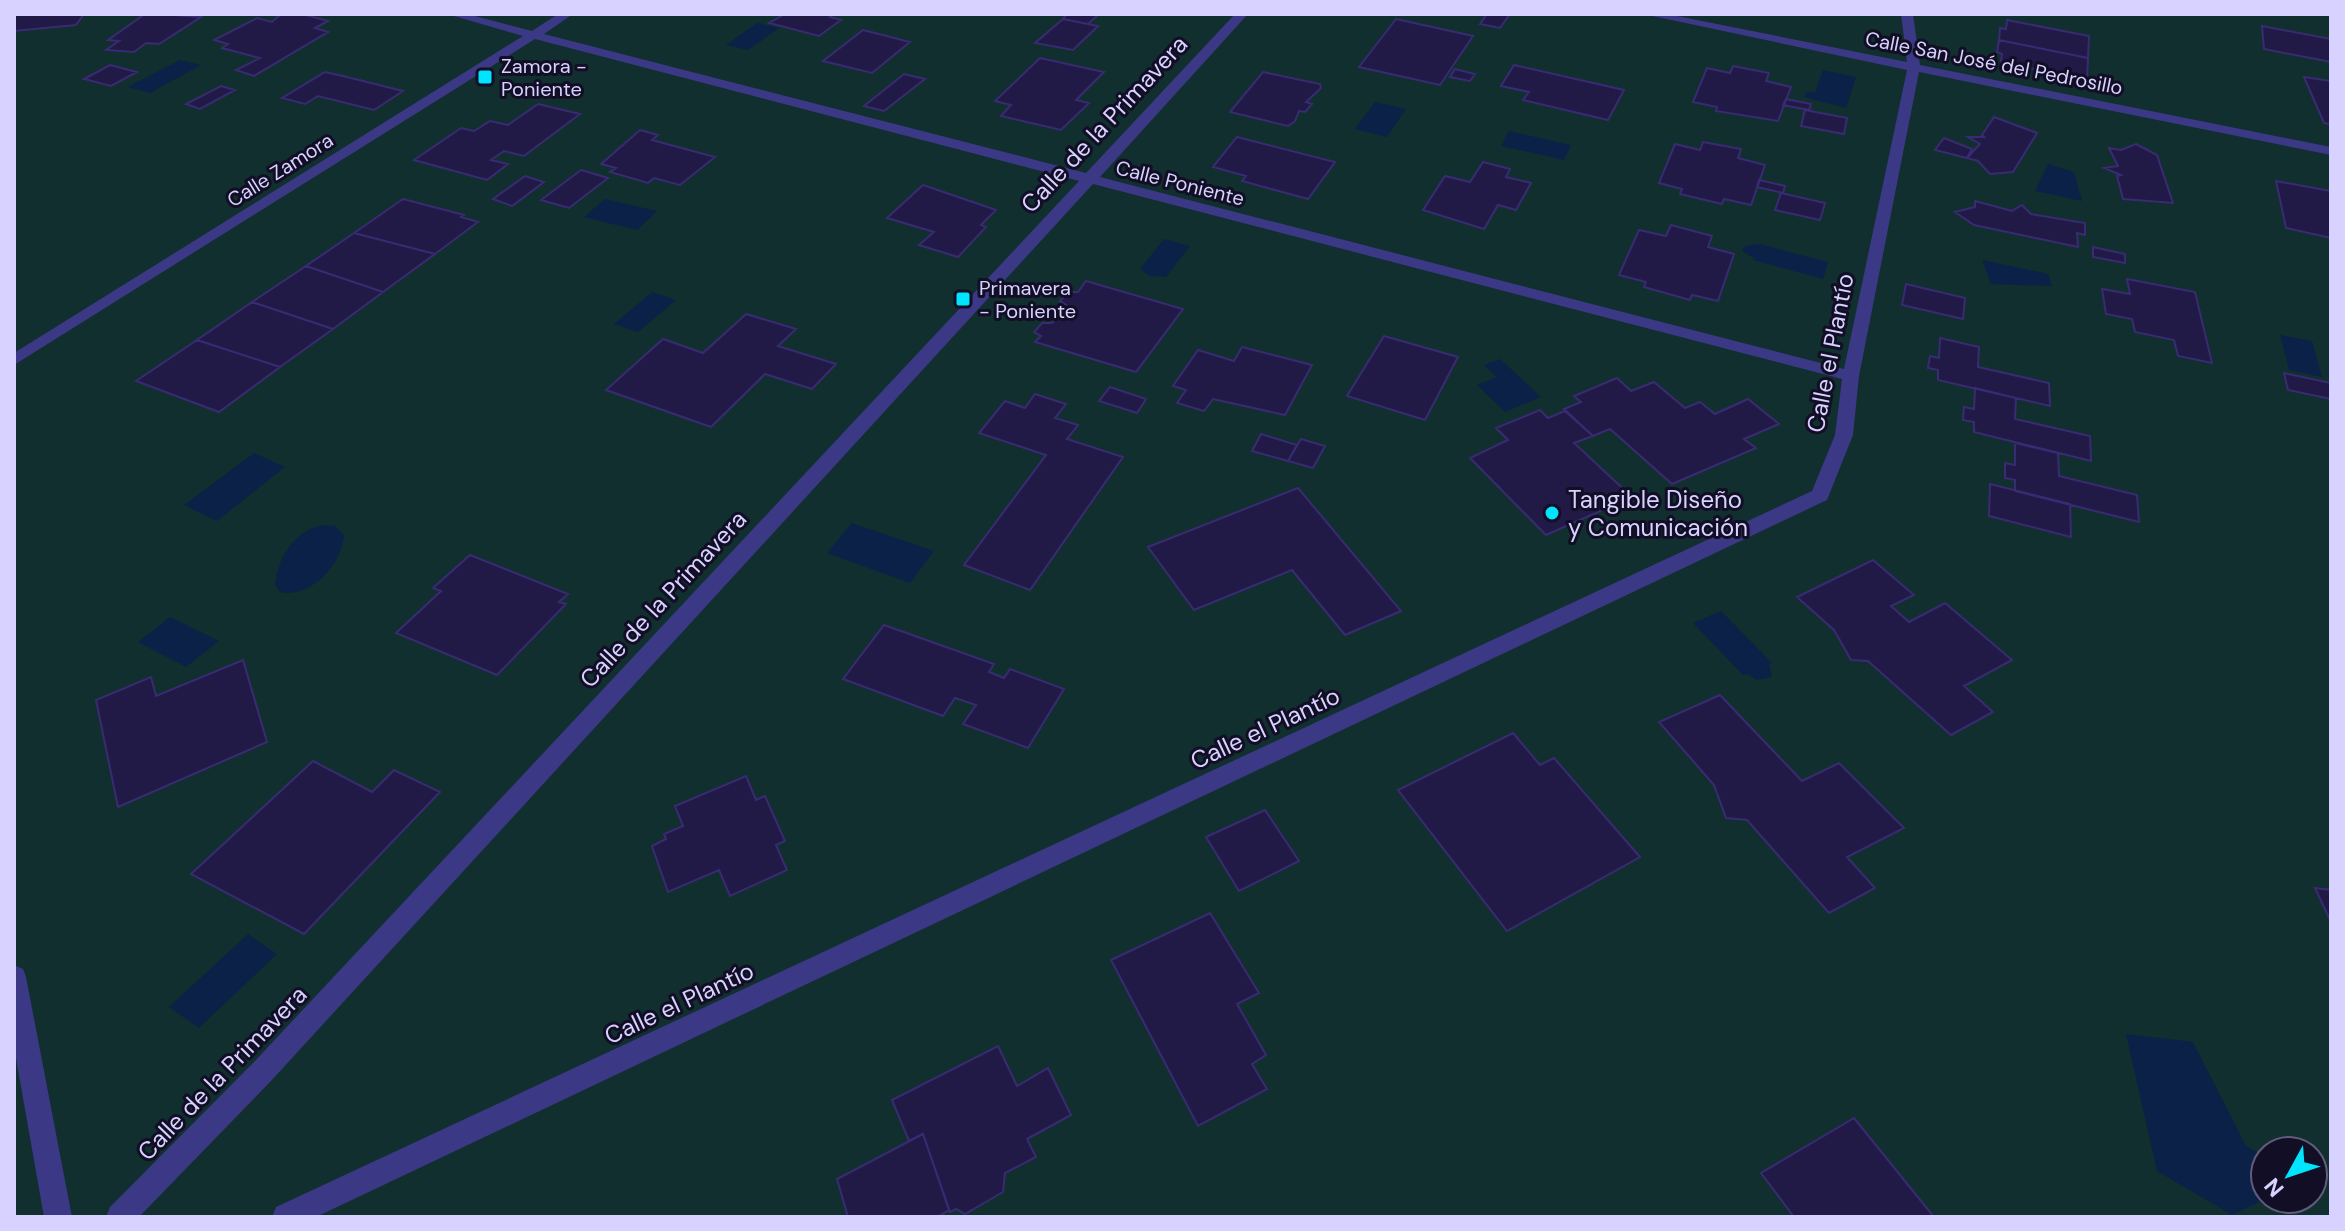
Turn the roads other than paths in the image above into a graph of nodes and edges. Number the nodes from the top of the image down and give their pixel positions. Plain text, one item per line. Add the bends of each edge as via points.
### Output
1 (453, 14) edge
2 (567, 14) edge
3 (1242, 14) edge
4 (1649, 14) edge
5 (1907, 14) edge
6 (533, 35) junction
7 (1914, 67) junction
8 (2331, 151) edge
9 (1089, 180) junction
10 (14, 360) edge
11 (1851, 376) junction
12 (14, 977) edge
13 (58, 1217) edge
14 (120, 1217) edge
15 (286, 1217) edge

1 - 6 street, Calle Poniente
2 - 6 street, Calle Zamora
3 - 9 street, Calle de la Primavera
4 - 7 street, Calle San José del Pedrosillo
5 - 7 street, Calle el Plantío
6 - 9 street, Calle Poniente
6 - 10 street, Calle Zamora
7 - 8 street, Calle San José del Pedrosillo
7 - 11 street, Calle el Plantío
9 - 11 street, Calle Poniente
9 - 14 street, Calle de la Primavera via 262,1072
11 - 15 street, Calle el Plantío via 1844,435 1820,495
12 - 13 street

